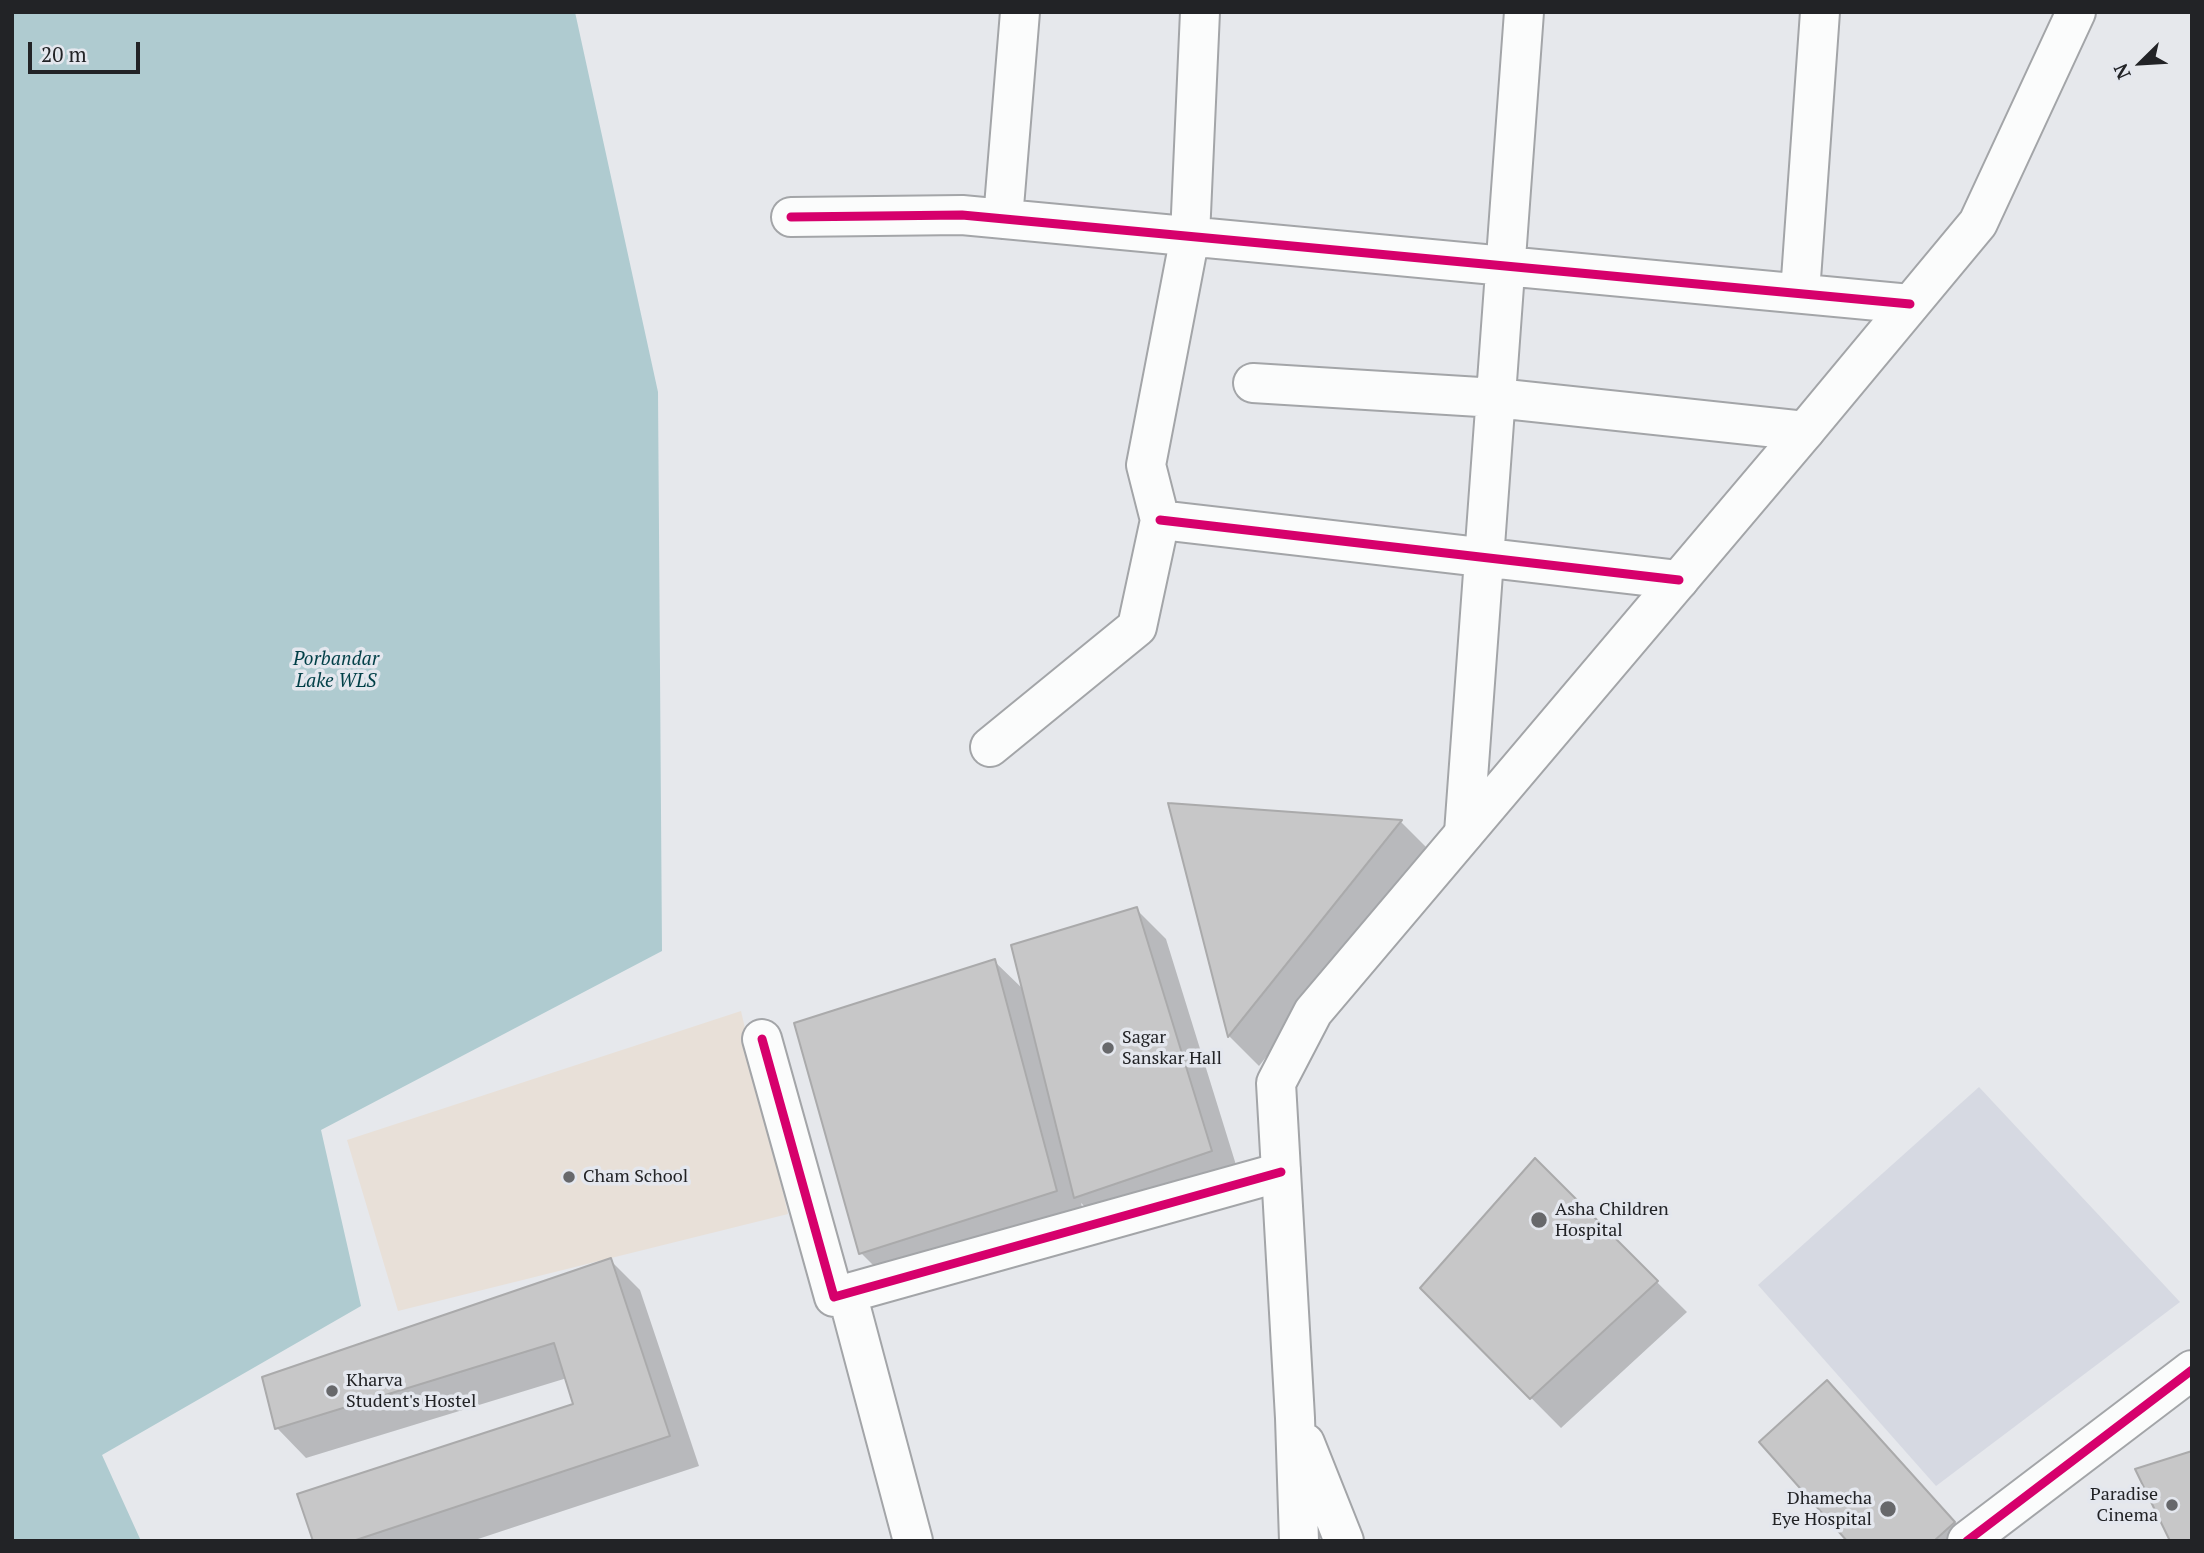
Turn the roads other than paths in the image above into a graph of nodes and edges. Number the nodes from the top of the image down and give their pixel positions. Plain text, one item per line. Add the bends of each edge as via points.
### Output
1 (1020, 12) edge
2 (1200, 12) edge
3 (1524, 12) edge
4 (1820, 12) edge
5 (2076, 12) edge
6 (791, 217) dead end
7 (1003, 219) junction
8 (1190, 236) junction
9 (1506, 265) junction
10 (1800, 293) junction
11 (1910, 304) junction
12 (1253, 383) dead end
13 (1496, 398) junction
14 (1805, 432) junction
15 (1160, 520) junction
16 (1484, 556) junction
17 (1679, 580) junction
18 (990, 747) dead end
19 (1464, 833) junction
20 (762, 1039) dead end
21 (1281, 1172) junction
22 (847, 1293) junction
23 (2192, 1370) edge
24 (1295, 1418) junction
25 (913, 1541) edge
26 (1299, 1541) edge
27 (1344, 1541) edge
28 (1967, 1541) edge

1 - 7 street
2 - 8 street
3 - 9 street
4 - 10 street
5 - 11 street via 1978,223
6 - 7 street via 962,215
7 - 8 street
8 - 9 street
8 - 15 street via 1146,466
9 - 10 street
9 - 13 street
10 - 11 street
11 - 14 street
12 - 13 street
13 - 14 street
13 - 16 street
14 - 17 street
15 - 16 street
15 - 18 street via 1137,627
16 - 17 street
16 - 19 street
17 - 19 street
19 - 21 street via 1313,1012 1276,1083
20 - 22 street via 834,1297
21 - 22 street
21 - 24 street
22 - 25 street
23 - 28 street
24 - 26 street
24 - 27 street

